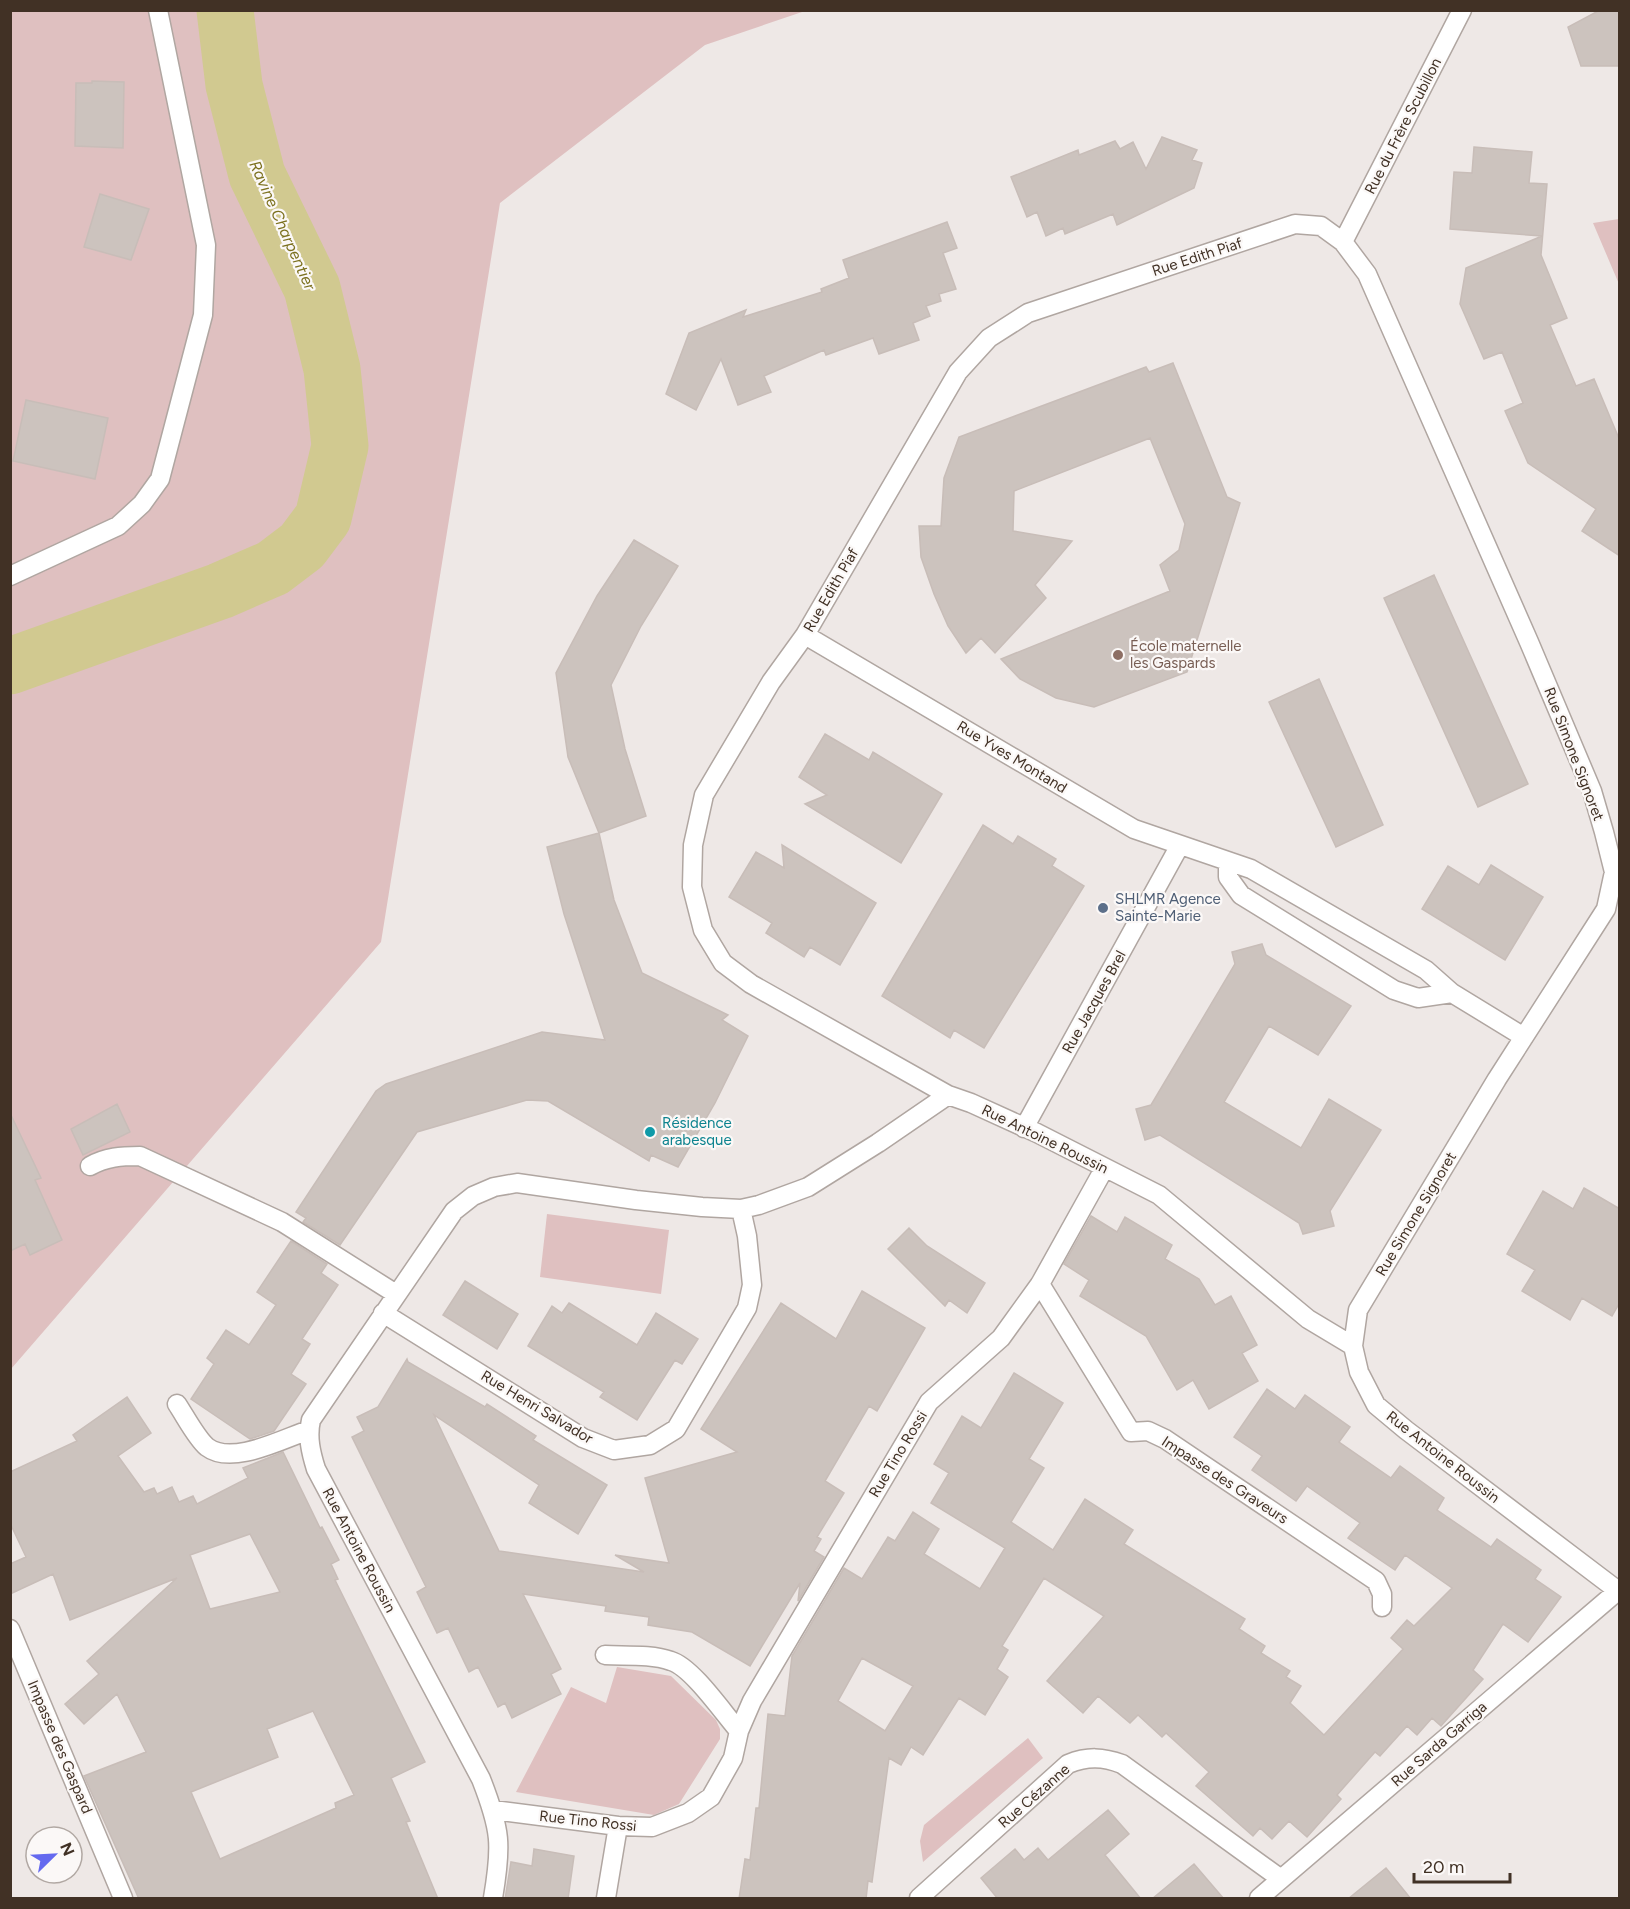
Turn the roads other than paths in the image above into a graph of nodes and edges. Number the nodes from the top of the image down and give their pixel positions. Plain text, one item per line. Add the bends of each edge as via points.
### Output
1 (158, 10) edge
2 (1462, 10) edge
3 (1343, 242) junction
4 (10, 576) edge
5 (805, 635) junction
6 (1180, 845) junction
7 (1228, 861) junction
8 (1617, 873) edge
9 (1452, 993) junction
10 (1524, 1037) junction
11 (948, 1095) junction
12 (1024, 1128) junction
13 (90, 1166) dead end
14 (1104, 1169) junction
15 (741, 1209) junction
16 (1040, 1284) junction
17 (396, 1294) junction
18 (383, 1313) junction
19 (1353, 1346) junction
20 (177, 1404) dead end
21 (309, 1430) junction
22 (1618, 1590) edge
23 (1382, 1607) dead end
24 (10, 1629) edge
25 (605, 1655) dead end
26 (739, 1731) junction
27 (493, 1810) junction
28 (618, 1826) junction
29 (1281, 1879) junction
30 (123, 1899) edge
31 (493, 1899) edge
32 (606, 1899) edge
33 (919, 1899) edge
34 (1260, 1899) edge

1 - 4 street via 206,244 203,315 160,479 142,504 118,526
2 - 3 street, Rue du Frère Scubillon
3 - 5 street, Rue Edith Piaf via 1321,226 1295,224 1028,313 989,338 958,372
3 - 8 street, Rue Simone Signoret via 1367,274 1529,642 1592,791
5 - 6 street, Rue Yves Montand via 1134,829
5 - 11 street, Rue Edith Piaf via 771,682 704,795 693,845 692,887 703,930 723,963 751,984
6 - 7 street, Rue Yves Montand
6 - 12 street, Rue Jacques Brel
7 - 9 street, Rue Yves Montand via 1251,869 1426,970
7 - 9 street via 1228,877 1241,895 1394,990 1418,999
8 - 10 street, Rue Simone Signoret via 1606,909
9 - 10 street, Rue Yves Montand
10 - 19 street, Rue Simone Signoret via 1358,1310
11 - 12 street, Rue Antoine Roussin
11 - 15 street via 808,1187
12 - 14 street, Rue Antoine Roussin
13 - 17 street via 103,1159 140,1156 282,1222
14 - 16 street, Rue Tino Rossi
14 - 19 street, Rue Antoine Roussin via 1159,1195 1308,1319
15 - 17 street via 517,1184 494,1187 473,1196 454,1211
15 - 18 street, Rue Henri Salvador via 752,1285 747,1308 676,1429 650,1445 614,1450 583,1438
16 - 23 street, Impasse des Graveurs via 1131,1432 1148,1431 1165,1439 1376,1581 1382,1593
16 - 26 street, Rue Tino Rossi via 1000,1338 929,1402 752,1701
17 - 18 street
18 - 21 street via 311,1420
19 - 22 street, Rue Antoine Roussin via 1359,1372 1376,1405
20 - 21 street via 205,1446 220,1454 238,1454
21 - 27 street, Rue Antoine Roussin via 316,1469 481,1779
22 - 29 street, Rue Sarda Garriga
24 - 30 street, Impasse des Gaspard
25 - 26 street via 673,1661 687,1671
26 - 28 street, Rue Tino Rossi via 733,1758 711,1797 688,1813 652,1827
27 - 28 street, Rue Tino Rossi
27 - 31 street, Rue Antoine Roussin via 500,1844
28 - 32 street
29 - 33 street, Rue Cézanne via 1122,1764 1094,1757 1068,1764
29 - 34 street, Rue Sarda Garriga

